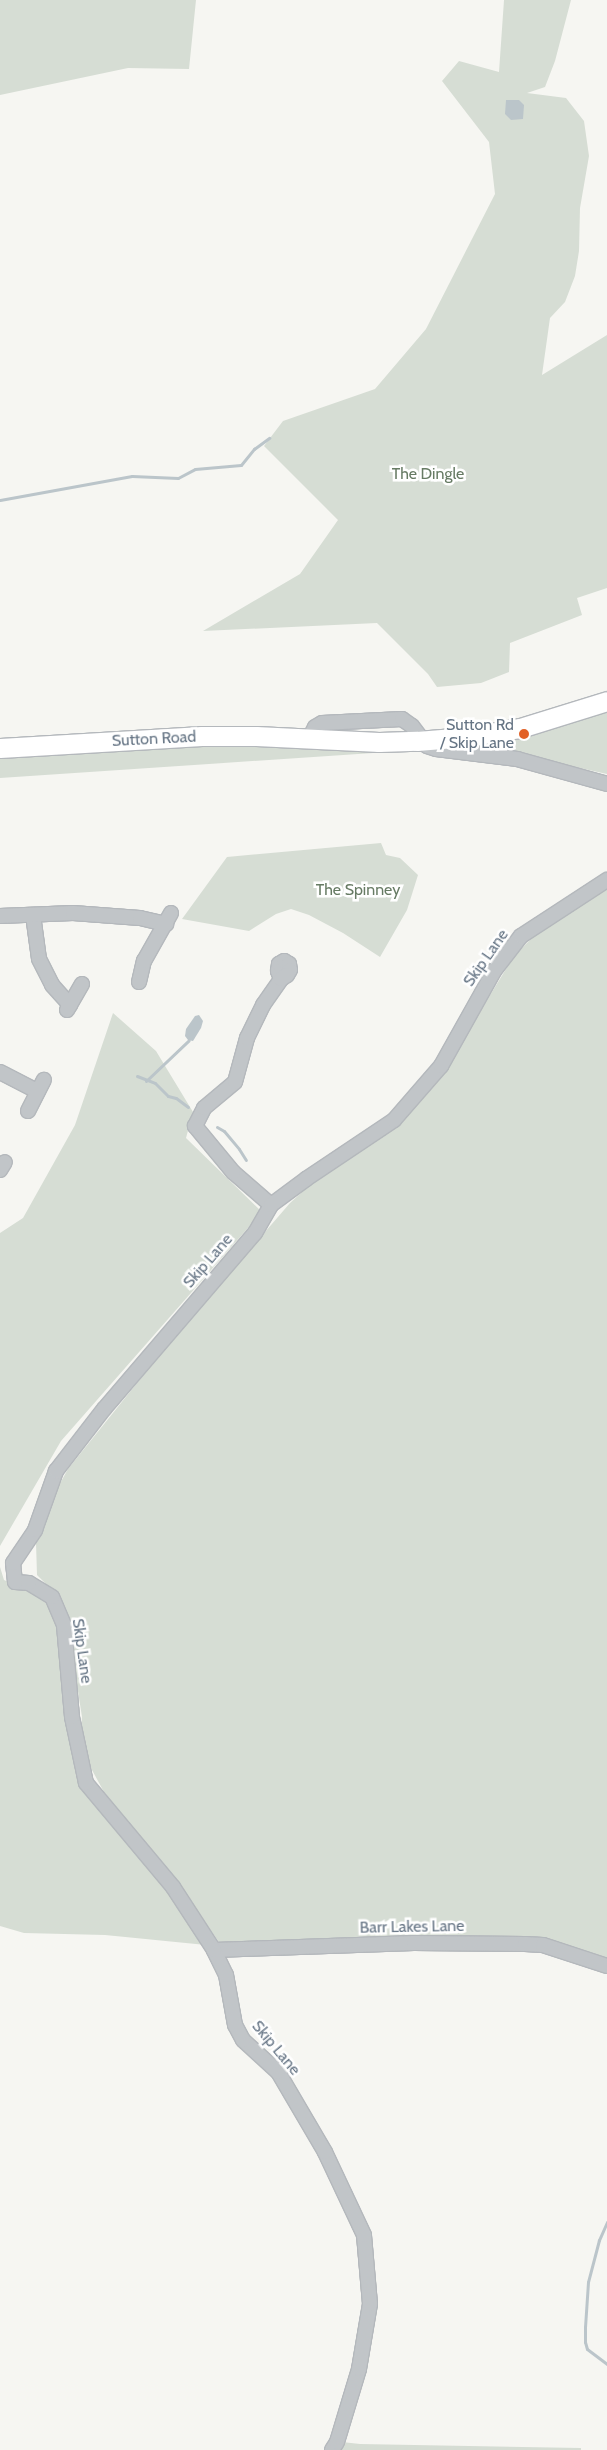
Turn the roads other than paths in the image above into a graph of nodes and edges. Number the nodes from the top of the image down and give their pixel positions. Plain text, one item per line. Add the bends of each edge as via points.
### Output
1 (607, 701) edge
2 (497, 732) junction
3 (424, 740) junction
4 (0, 748) edge
5 (493, 755) junction
6 (607, 784) edge
7 (607, 880) edge
8 (33, 915) junction
9 (0, 916) edge
10 (281, 979) dead end
11 (139, 982) dead end
12 (82, 984) dead end
13 (0, 1072) edge
14 (28, 1111) dead end
15 (271, 1205) junction
16 (214, 1950) junction
17 (607, 1966) edge
18 (332, 2450) edge

1 - 2 main road, Sutton Road via 556,718
2 - 3 main road, Sutton Road
2 - 5 street
3 - 4 main road, Sutton Road via 379,742 202,736
3 - 5 street via 427,746 436,749
5 - 6 street
7 - 15 street, Skip Lane via 521,936 494,971 441,1066 394,1120
8 - 9 street
8 - 11 street via 74,912 169,918 144,961
8 - 12 street via 40,959 52,985 69,1008
10 - 15 street via 263,1005 247,1038 235,1082 204,1108 195,1126 232,1172
13 - 14 street via 40,1085
15 - 16 street, Skip Lane via 255,1233 104,1408 56,1471 35,1530 13,1563 14,1582 29,1584 52,1597 64,1625 72,1717 86,1783 173,1887
16 - 17 street, Barr Lakes Lane via 414,1943 525,1944 543,1945
16 - 18 street, Skip Lane via 226,1975 235,2025 243,2040 278,2072 325,2152 364,2235 370,2304 359,2369

